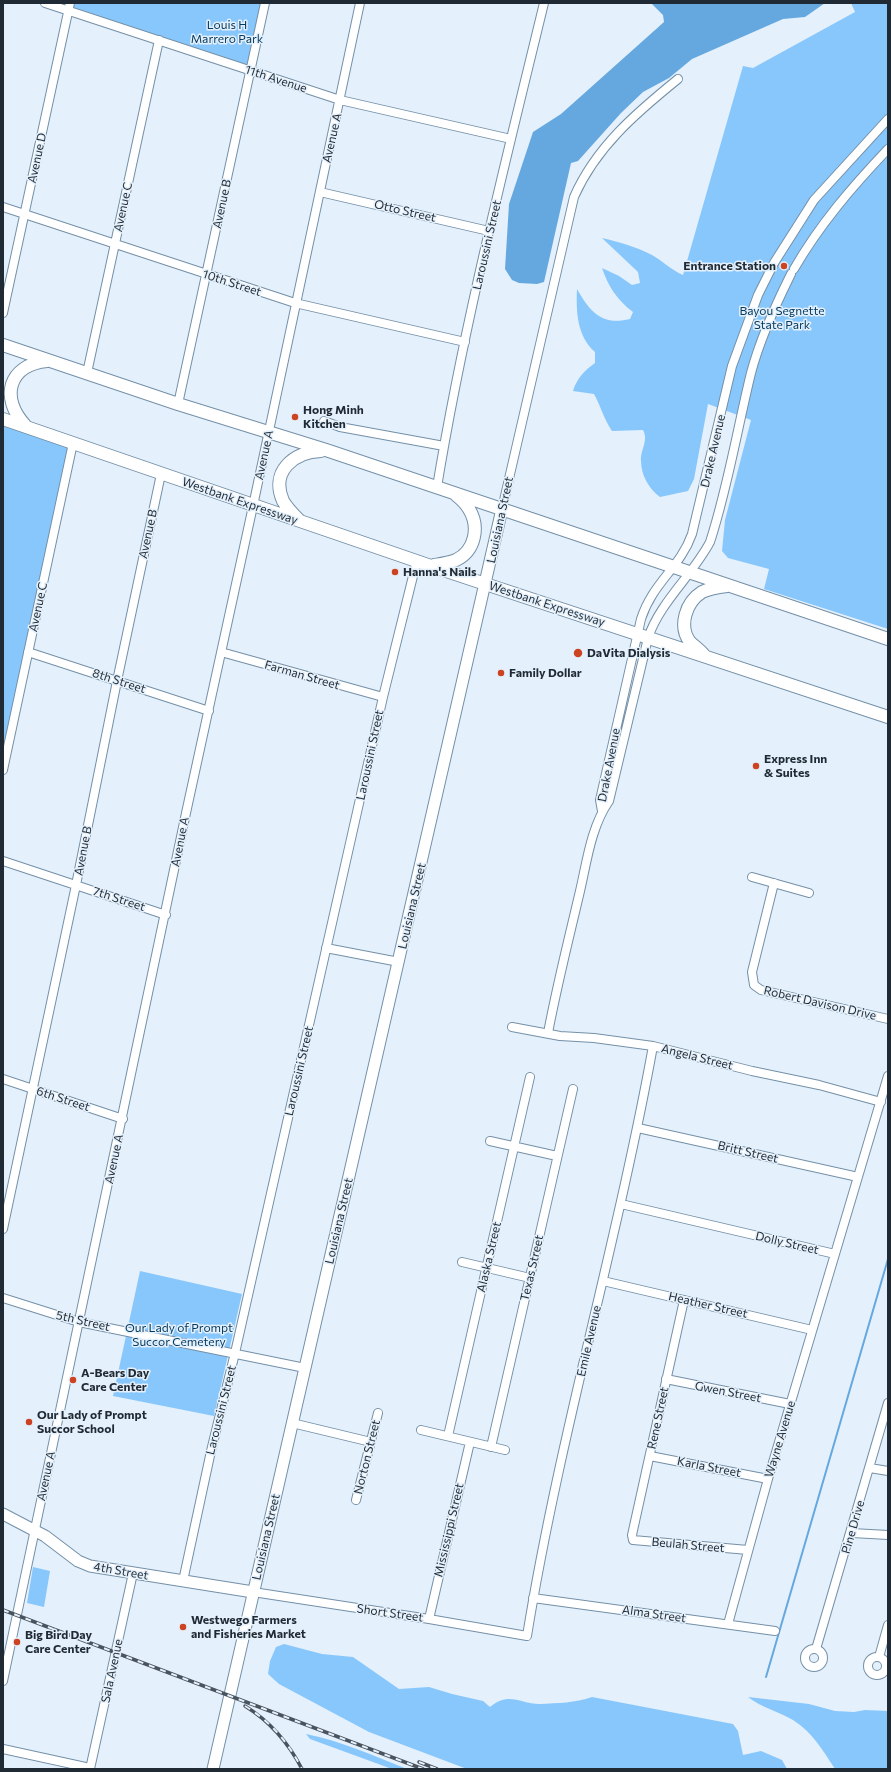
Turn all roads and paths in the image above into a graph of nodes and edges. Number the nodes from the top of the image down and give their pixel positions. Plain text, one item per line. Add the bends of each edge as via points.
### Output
1 (45, 3) edge
2 (265, 3) edge
3 (360, 3) edge
4 (544, 3) edge
5 (69, 7) edge
6 (159, 40) junction
7 (249, 71) junction
8 (678, 79) dead end
9 (340, 100) junction
10 (888, 119) edge
11 (511, 139) junction
12 (888, 149) edge
13 (320, 192) junction
14 (3, 207) edge
15 (25, 215) junction
16 (489, 231) junction
17 (115, 244) junction
18 (206, 274) junction
19 (295, 303) junction
20 (3, 313) edge
21 (465, 342) junction
22 (3, 345) edge
23 (50, 360) junction
24 (87, 373) junction
25 (178, 404) junction
26 (3, 419) edge
27 (324, 421) dead end
28 (28, 428) junction
29 (269, 432) junction
30 (73, 443) junction
31 (444, 446) junction
32 (326, 450) junction
33 (161, 474) junction
34 (437, 488) junction
35 (454, 493) junction
36 (253, 506) junction
37 (502, 510) junction
38 (299, 521) junction
39 (416, 560) junction
40 (431, 566) junction
41 (673, 567) junction
42 (691, 573) junction
43 (486, 584) junction
44 (730, 586) junction
45 (643, 636) junction
46 (888, 639) edge
47 (28, 652) junction
48 (221, 652) junction
49 (707, 658) junction
50 (117, 680) junction
51 (383, 697) junction
52 (209, 711) junction
53 (888, 717) edge
54 (3, 770) edge
55 (3, 861) edge
56 (752, 877) dead end
57 (774, 883) junction
58 (76, 885) junction
59 (809, 893) dead end
60 (166, 915) junction
61 (326, 948) junction
62 (399, 962) junction
63 (888, 1019) edge
64 (512, 1027) dead end
65 (548, 1033) junction
66 (653, 1046) junction
67 (888, 1076) edge
68 (530, 1078) dead end
69 (3, 1079) edge
70 (32, 1089) junction
71 (573, 1089) dead end
72 (881, 1102) junction
73 (123, 1118) junction
74 (638, 1128) junction
75 (490, 1141) dead end
76 (514, 1146) junction
77 (557, 1156) junction
78 (858, 1177) junction
79 (621, 1204) junction
80 (3, 1229) edge
81 (835, 1254) junction
82 (462, 1262) dead end
83 (486, 1268) junction
84 (530, 1278) junction
85 (603, 1281) junction
86 (3, 1298) edge
87 (684, 1300) junction
88 (79, 1322) junction
89 (812, 1330) junction
90 (235, 1353) junction
91 (305, 1368) junction
92 (666, 1379) junction
93 (888, 1403) edge
94 (790, 1404) junction
95 (378, 1413) dead end
96 (292, 1423) junction
97 (421, 1430) dead end
98 (448, 1436) junction
99 (371, 1442) junction
100 (470, 1442) junction
101 (491, 1447) junction
102 (505, 1450) dead end
103 (650, 1456) junction
104 (870, 1468) junction
105 (888, 1471) edge
106 (768, 1479) junction
107 (356, 1500) dead end
108 (3, 1514) edge
109 (35, 1530) junction
110 (852, 1533) junction
111 (888, 1535) edge
112 (632, 1536) joint
113 (748, 1550) junction
114 (133, 1573) junction
115 (183, 1581) junction
116 (253, 1592) junction
117 (533, 1598) junction
118 (429, 1619) junction
119 (728, 1624) junction
120 (888, 1625) edge
121 (775, 1631) dead end
122 (527, 1636) joint
123 (816, 1650) dead end
124 (879, 1657) dead end
125 (3, 1681) edge
126 (3, 1749) edge
127 (90, 1769) edge
128 (213, 1769) edge

1 - 5 street, 11th Avenue
2 - 7 street, Avenue B
3 - 9 street, Avenue A
4 - 11 street, Laroussini Street
5 - 6 street, 11th Avenue
5 - 15 street, Avenue D
6 - 7 street, 11th Avenue
6 - 17 street, Avenue C
7 - 9 street, 11th Avenue
7 - 18 street, Avenue B
8 - 37 street, Louisiana Street via 610,139 588,169 574,197
9 - 11 street, 11th Avenue
9 - 13 street, Avenue A
10 - 41 street, Drake Avenue via 814,200 774,263 758,295 732,366 692,534 687,547
11 - 16 street, Laroussini Street
12 - 42 street, Drake Avenue via 830,215 792,272 764,334 752,372 710,542 702,559
13 - 16 street, Otto Street
13 - 19 street, Avenue A
14 - 15 street, 10th Street
15 - 17 street, 10th Street
15 - 20 street, Avenue D
16 - 21 street, Laroussini Street
17 - 18 street, 10th Street
17 - 24 street, Avenue C
18 - 19 street, 10th Street
18 - 25 street, Avenue B
19 - 21 street, 10th Street
19 - 29 street, Avenue A
21 - 31 street, Laroussini Street via 451,401
22 - 23 highway
23 - 24 highway
23 - 28 highway via 27,365 19,370 10,385 10,407
24 - 25 highway
25 - 29 highway
26 - 28 highway, Westbank Expressway
27 - 31 street
28 - 30 highway, Westbank Expressway
29 - 32 highway
29 - 36 street, Avenue A
30 - 33 highway, Westbank Expressway
30 - 47 street, Avenue C
31 - 34 street, Laroussini Street
32 - 34 highway
32 - 38 highway via 310,451 300,455 291,460 281,475 280,493 283,502
33 - 36 highway, Westbank Expressway
33 - 50 street, Avenue B
34 - 35 highway
35 - 37 highway
35 - 40 highway via 469,508 473,516 474,539 465,554 457,560
36 - 38 highway, Westbank Expressway
36 - 48 street, Avenue A
37 - 41 highway
37 - 43 main road, Louisiana Street
38 - 39 highway, Westbank Expressway
39 - 40 highway, Westbank Expressway
39 - 51 street, Laroussini Street
40 - 43 highway, Westbank Expressway
41 - 42 highway
41 - 45 street, Drake Avenue via 651,594 645,606
42 - 44 highway
42 - 45 street, Drake Avenue
43 - 45 highway, Westbank Expressway
43 - 62 main road, Louisiana Street
44 - 46 highway
44 - 49 highway via 702,592 693,600 685,616 686,633 690,642
45 - 49 highway, Westbank Expressway
45 - 65 street, Drake Avenue via 600,800 602,811 592,840 560,971
47 - 50 street, 8th Street
47 - 54 street, Avenue C
48 - 51 street, Farman Street
48 - 52 street, Avenue A
49 - 53 highway, Westbank Expressway
50 - 52 street, 8th Street
50 - 58 street, Avenue B
51 - 61 street, Laroussini Street
52 - 60 street, Avenue A
55 - 58 street, 7th Street
56 - 57 street
57 - 59 street
57 - 63 street, Robert Davison Drive via 752,972 754,985 761,990
58 - 60 street, 7th Street
58 - 70 street, Avenue B
60 - 73 street, Avenue A
61 - 62 street
61 - 90 street, Laroussini Street
62 - 91 main road, Louisiana Street
64 - 65 street, Angela Street
65 - 66 street, Angela Street
66 - 72 street, Angela Street
66 - 74 street, Emile Avenue
67 - 72 street
68 - 76 street, Alaska Street
69 - 70 street, 6th Street
70 - 73 street, 6th Street
70 - 80 street, Avenue B
71 - 77 street, Texas Street
72 - 78 street, Dolly Street
73 - 88 street, Avenue A
74 - 78 street, Britt Street
74 - 79 street, Emile Avenue
75 - 76 street
76 - 77 street
76 - 83 street, Alaska Street
77 - 84 street, Texas Street
78 - 81 street, Dolly Street
79 - 81 street, Dolly Street
79 - 85 street, Emile Avenue
81 - 89 street, Wayne Avenue
82 - 83 street
83 - 84 street
83 - 98 street, Alaska Street
84 - 101 street, Texas Street
85 - 87 street, Heather Street
85 - 117 street, Emile Avenue via 560,1463
86 - 88 street, 5th Street
87 - 89 street, Heather Street
87 - 92 street, Rene Street
88 - 90 street, 5th Street
88 - 109 street, Avenue A
89 - 94 street, Wayne Avenue
90 - 91 street, 5th Street
90 - 115 street, Laroussini Street
91 - 96 main road, Louisiana Street
92 - 94 street, Gwen Street
92 - 103 street, Rene Street
93 - 104 street, Pine Drive
94 - 106 street, Wayne Avenue
95 - 99 street, Norton Street
96 - 99 street
96 - 116 main road, Louisiana Street
97 - 98 street
98 - 100 street
99 - 107 street, Norton Street
100 - 101 street
100 - 118 street, Mississippi Street
101 - 102 street
103 - 106 street, Karla Street
103 - 112 street, Rene Street
104 - 105 street
104 - 110 street, Pine Drive
106 - 113 street, Wayne Avenue
108 - 109 main road, 4th Street
109 - 114 main road, 4th Street via 78,1561 90,1566
109 - 125 street, Avenue A
110 - 111 street
110 - 123 street, Pine Drive
112 - 113 street, Beulah Street via 633,1540
113 - 119 street, Wayne Avenue
114 - 115 main road, 4th Street
114 - 127 street, Sala Avenue
115 - 116 main road, 4th Street
116 - 118 street, Short Street
116 - 128 main road, Louisiana Street
117 - 119 street, Alma Street
117 - 122 street, Emile Avenue
118 - 122 street, Short Street
119 - 121 street, Alma Street
120 - 124 street
126 - 127 street

